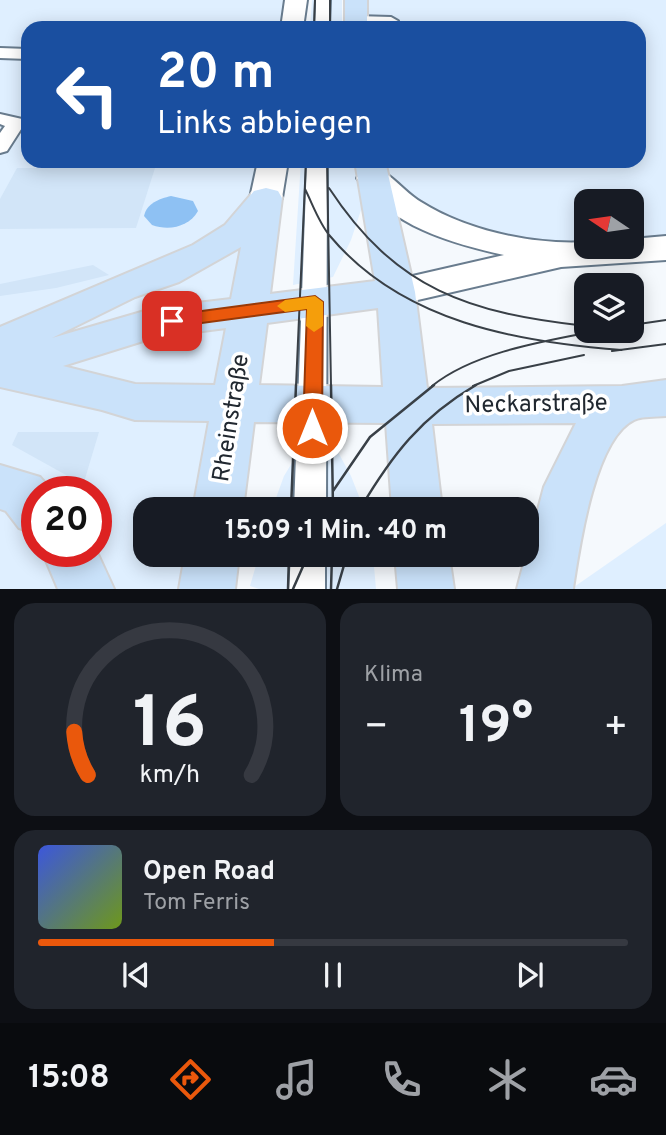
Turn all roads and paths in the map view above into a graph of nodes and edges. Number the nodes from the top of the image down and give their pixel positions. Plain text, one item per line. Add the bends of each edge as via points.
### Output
1 (296, 0) edge
2 (323, 0) edge
3 (356, 16) edge
4 (293, 21) edge
5 (322, 21) edge
6 (391, 21) dead end
7 (0, 53) edge
8 (21, 54) edge
9 (0, 119) edge
10 (0, 147) edge
11 (272, 168) edge
12 (317, 168) edge
13 (371, 169) edge
14 (266, 198) junction
15 (666, 248) edge
16 (561, 255) junction
17 (396, 292) junction
18 (315, 302) junction
19 (249, 311) junction
20 (0, 345) edge
21 (0, 370) edge
22 (644, 401) edge
23 (233, 402) junction
24 (312, 404) junction
25 (407, 405) junction
26 (0, 487) edge
27 (21, 493) edge
28 (220, 497) edge
29 (310, 497) edge
30 (416, 497) edge
31 (76, 567) edge
32 (210, 567) edge
33 (308, 567) edge
34 (423, 567) edge
35 (86, 589) edge
36 (207, 589) edge
37 (307, 589) edge
38 (425, 589) edge
39 (545, 589) edge

1 - 4 main road
2 - 5 lane
3 - 6 lane
7 - 8 lane
9 - 10 lane via 16,123
11 - 14 main road, Rheinstraße
12 - 18 lane
13 - 16 main road via 388,197 447,228
13 - 17 main road
14 - 19 main road, Rheinstraße
14 - 20 main road via 237,233 205,253
15 - 16 main road
16 - 17 main road
17 - 18 main road
17 - 25 main road
18 - 19 main road
18 - 24 lane
19 - 21 main road via 155,323
19 - 23 main road, Rheinstraße
21 - 23 main road, Neckarstraße via 135,402
22 - 25 main road, Neckarstraße
22 - 39 main road via 597,428 581,456 558,522
23 - 24 main road, Neckarstraße
23 - 28 main road, Rheinstraße
24 - 25 main road, Neckarstraße
24 - 29 lane
25 - 30 main road
26 - 27 main road
31 - 35 main road
32 - 36 main road
33 - 37 lane
34 - 38 main road

